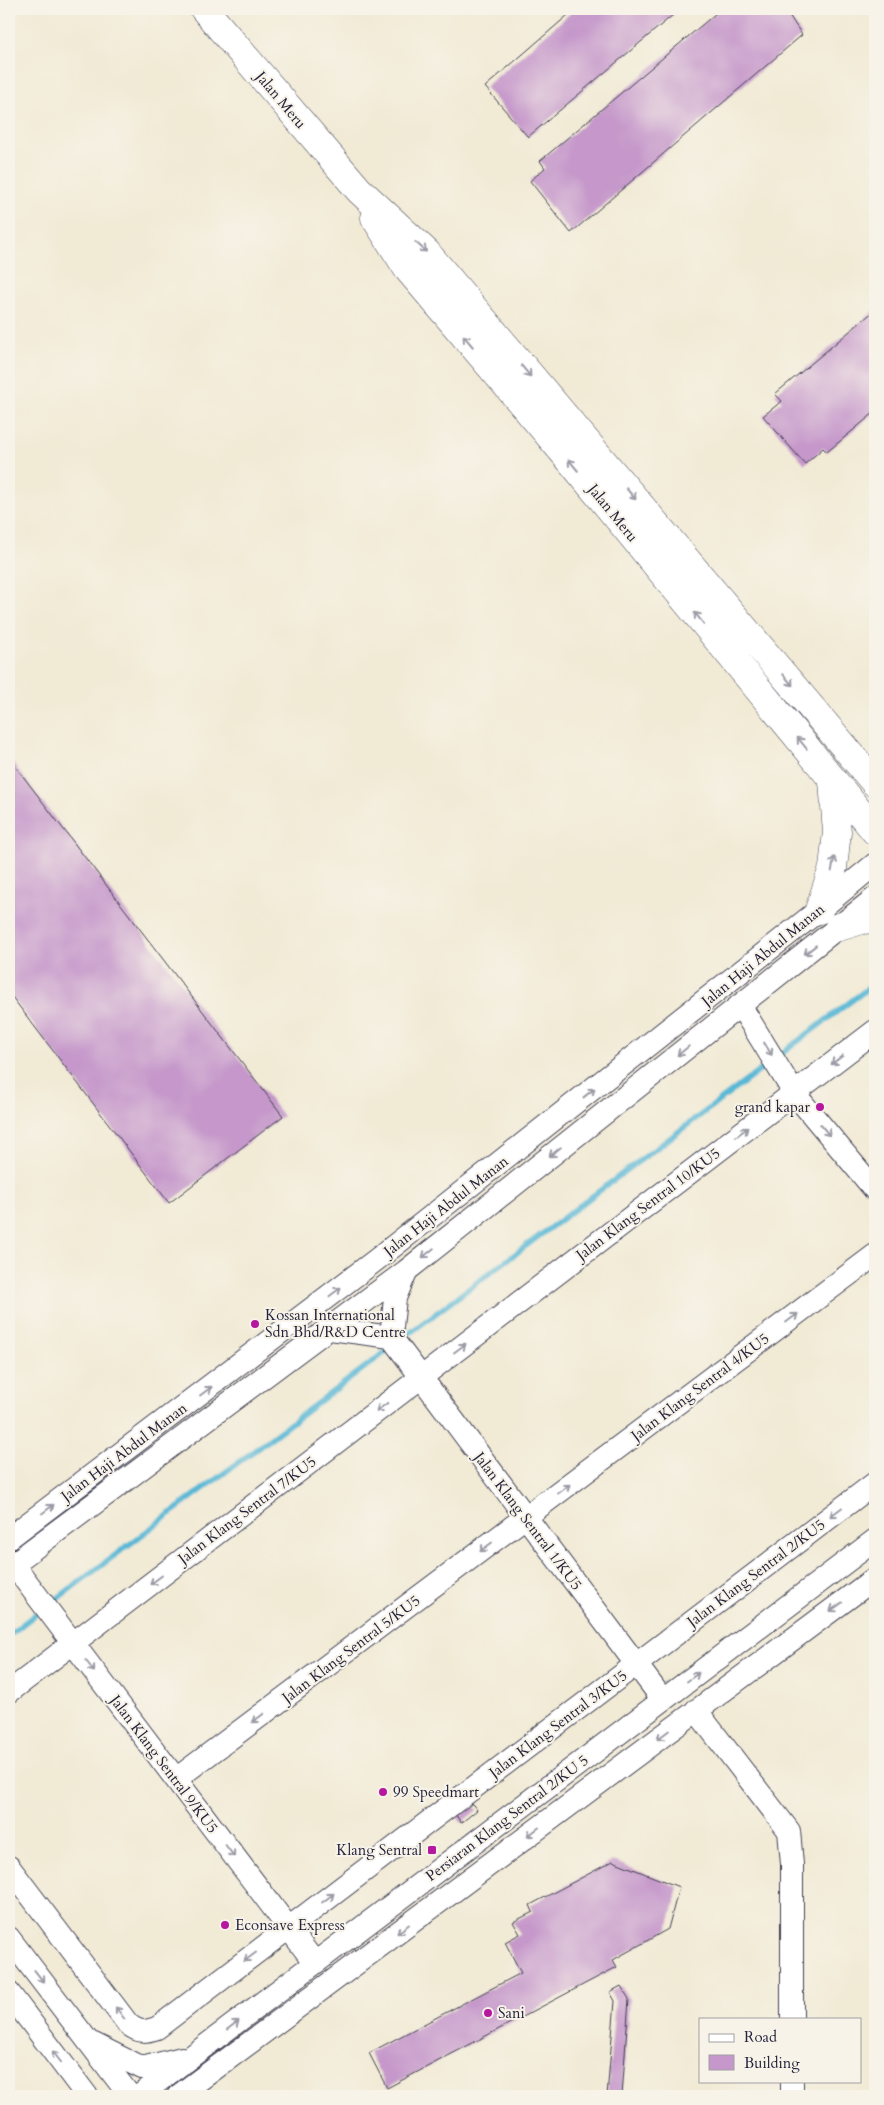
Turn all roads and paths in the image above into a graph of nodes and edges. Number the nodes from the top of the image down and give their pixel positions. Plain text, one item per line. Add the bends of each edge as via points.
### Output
1 (204, 9) edge
2 (359, 190) junction
3 (833, 781) junction
4 (875, 782) edge
5 (875, 831) edge
6 (875, 864) edge
7 (875, 898) edge
8 (829, 918) junction
9 (875, 919) edge
10 (740, 1005) junction
11 (875, 1030) edge
12 (794, 1093) junction
13 (875, 1190) edge
14 (875, 1255) edge
15 (406, 1271) junction
16 (330, 1329) junction
17 (391, 1337) junction
18 (421, 1377) junction
19 (875, 1482) edge
20 (525, 1518) junction
21 (9, 1538) edge
22 (875, 1540) edge
23 (11, 1566) edge
24 (875, 1578) edge
25 (73, 1643) junction
26 (636, 1664) junction
27 (9, 1692) edge
28 (663, 1700) junction
29 (696, 1710) junction
30 (176, 1779) junction
31 (9, 1866) edge
32 (289, 1928) junction
33 (9, 1938) edge
34 (315, 1963) junction
35 (9, 1994) edge
36 (792, 2018) edge
37 (89, 2041) junction
38 (194, 2054) junction
39 (216, 2068) junction
40 (792, 2082) edge
41 (87, 2096) edge
42 (130, 2096) edge
43 (139, 2096) edge
44 (178, 2096) edge
45 (193, 2096) edge
46 (792, 2096) edge

1 - 2 main road, Jalan Meru
3 -> 2 main road, Jalan Meru via 569,459 407,268
2 -> 4 main road, Jalan Meru via 427,253
3 - 5 main road, Jalan Meru
8 -> 3 main road via 837,832
6 - 8 street, Jalan Haji Abdul Manan
7 - 8 street, Jalan Haji Abdul Manan
8 - 9 main road
8 -> 10 street, Jalan Haji Abdul Manan
21 -> 8 street, Jalan Haji Abdul Manan
10 -> 12 street
10 -> 15 street, Jalan Haji Abdul Manan
11 -> 12 street, Jalan Klang Sentral 10/KU5
12 -> 13 street
18 -> 12 street, Jalan Klang Sentral 10/KU5
20 -> 14 street, Jalan Klang Sentral 4/KU5
15 - 16 street, Jalan Haji Abdul Manan
15 - 17 street via 395,1298
16 - 17 street
16 - 23 street, Jalan Haji Abdul Manan
17 - 18 street, Jalan Klang Sentral 1/KU5
18 - 20 street, Jalan Klang Sentral 1/KU5
18 -> 25 street, Jalan Klang Sentral 7/KU5
19 -> 26 street, Jalan Klang Sentral 2/KU5
20 - 26 street, Jalan Klang Sentral 1/KU5
20 -> 30 street, Jalan Klang Sentral 5/KU5
28 -> 22 street, Persiaran Klang Sentral 2/KU 5
23 - 25 street, Jalan Klang Sentral 9/KU5
24 -> 29 street, Persiaran Klang Sentral 2/KU 5
25 - 27 street, Jalan Klang Sentral 7/KU5
25 -> 30 street, Jalan Klang Sentral 9/KU5
26 - 28 street, Jalan Klang Sentral 1/KU5
32 -> 26 street, Jalan Klang Sentral 3/KU5
28 - 34 street, Persiaran Klang Sentral 2/KU 5
29 - 36 street via 788,1831 792,1864
29 -> 39 street, Persiaran Klang Sentral 2/KU 5
30 -> 32 street, Jalan Klang Sentral 9/KU5
32 -> 31 street, Jalan Klang Sentral 3/KU5 via 157,2028 136,2031
32 - 34 street, Jalan Klang Sentral 9/KU5
33 -> 37 street
38 -> 34 street, Persiaran Klang Sentral 2/KU 5
41 -> 35 street
37 - 38 street via 142,2068
37 - 42 street
38 - 43 street, Persiaran Klang Sentral 2/KU 5
39 - 44 street, Persiaran Klang Sentral 2/KU 5
39 - 45 street
40 - 46 street

